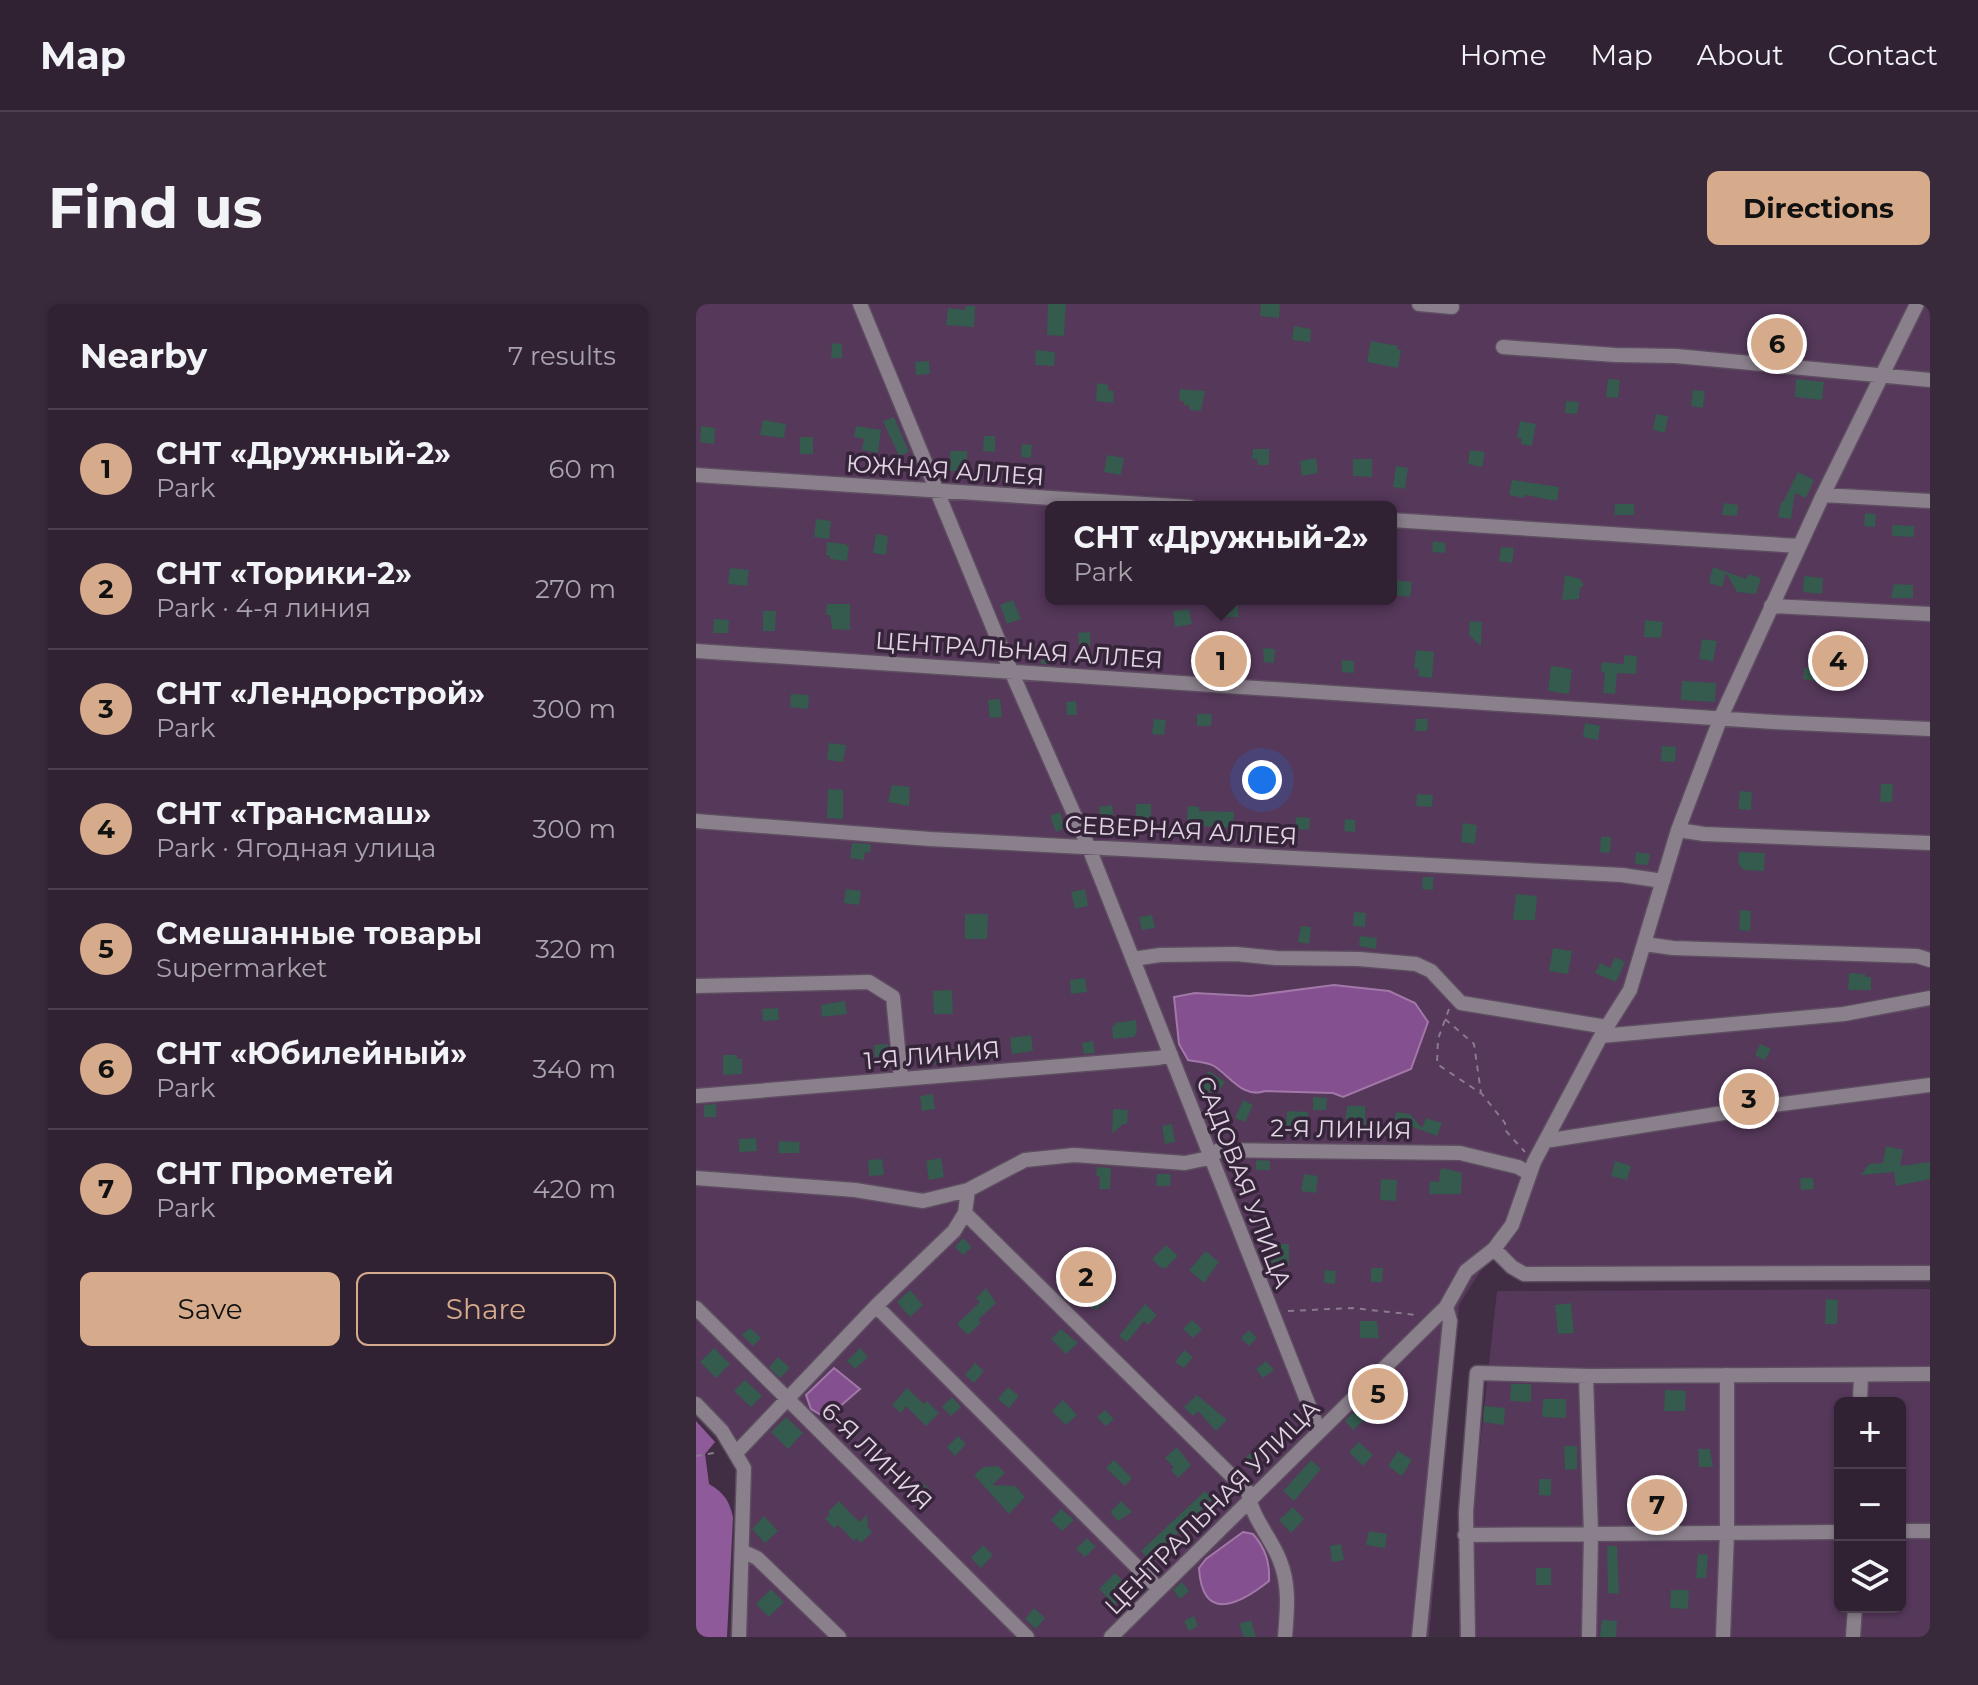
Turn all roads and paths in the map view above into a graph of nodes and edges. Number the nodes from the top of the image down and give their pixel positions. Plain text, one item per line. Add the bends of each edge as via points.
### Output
1 (860, 304) edge
2 (1419, 304) edge
3 (1917, 304) edge
4 (1452, 307) dead end
5 (1503, 347) dead end
6 (1882, 374) junction
7 (1930, 380) edge
8 (696, 475) edge
9 (937, 491) junction
10 (1823, 495) junction
11 (1095, 501) edge
12 (1930, 501) edge
13 (1397, 520) edge
14 (1799, 546) junction
15 (1771, 606) junction
16 (1930, 614) edge
17 (696, 651) edge
18 (1011, 671) junction
19 (1721, 717) junction
20 (1930, 729) edge
21 (696, 821) edge
22 (1678, 830) junction
23 (1930, 843) edge
24 (1089, 848) junction
25 (1663, 881) junction
26 (1645, 944) junction
27 (1131, 953) junction
28 (1930, 960) edge
29 (696, 986) edge
30 (1930, 998) edge
31 (1457, 1001) junction
32 (1445, 1019) junction
33 (1604, 1032) junction
34 (1171, 1055) junction
35 (901, 1079) junction
36 (1930, 1085) edge
37 (1482, 1094) junction
38 (696, 1096) edge
39 (1545, 1141) junction
40 (1209, 1158) junction
41 (1531, 1168) junction
42 (696, 1178) edge
43 (968, 1190) junction
44 (965, 1213) junction
45 (1494, 1249) junction
46 (1930, 1273) edge
47 (876, 1306) junction
48 (1446, 1307) junction
49 (696, 1308) edge
50 (1270, 1311) junction
51 (1434, 1319) junction
52 (1930, 1374) edge
53 (1727, 1375) junction
54 (1861, 1375) junction
55 (1586, 1376) junction
56 (1860, 1397) edge
57 (788, 1400) junction
58 (696, 1404) edge
59 (1319, 1431) junction
60 (736, 1453) junction
61 (696, 1456) edge
62 (1249, 1502) junction
63 (1906, 1531) edge
64 (1930, 1531) edge
65 (1834, 1532) edge
66 (1727, 1533) junction
67 (1591, 1534) junction
68 (1465, 1535) junction
69 (742, 1551) junction
70 (1159, 1589) junction
71 (1855, 1613) edge
72 (739, 1637) edge
73 (839, 1637) edge
74 (1027, 1637) edge
75 (1111, 1637) edge
76 (1285, 1637) edge
77 (1419, 1637) edge
78 (1468, 1637) edge
79 (1589, 1637) edge
80 (1723, 1637) edge
81 (1853, 1637) edge

1 - 9 street, САДОВАЯ УЛИЦА
2 - 4 street
3 - 6 street, ЦЕНТРАЛЬНАЯ УЛИЦА
5 - 6 street
6 - 7 street
6 - 10 street, ЦЕНТРАЛЬНАЯ УЛИЦА
8 - 9 street, ЮЖНАЯ АЛЛЕЯ
9 - 11 street, ЮЖНАЯ АЛЛЕЯ
9 - 18 street, САДОВАЯ УЛИЦА
10 - 12 street
10 - 14 street, ЦЕНТРАЛЬНАЯ УЛИЦА
13 - 14 street
14 - 15 street, ЦЕНТРАЛЬНАЯ УЛИЦА
15 - 16 street
15 - 19 street, ЦЕНТРАЛЬНАЯ УЛИЦА
17 - 18 street, ЦЕНТРАЛЬНАЯ АЛЛЕЯ
18 - 19 street, ЦЕНТРАЛЬНАЯ АЛЛЕЯ
18 - 24 street, САДОВАЯ УЛИЦА
19 - 20 street, ЦЕНТРАЛЬНАЯ АЛЛЕЯ
19 - 22 street, ЦЕНТРАЛЬНАЯ УЛИЦА
21 - 24 street, СЕВЕРНАЯ АЛЛЕЯ
22 - 23 street
22 - 25 street, ЦЕНТРАЛЬНАЯ УЛИЦА
24 - 25 street, СЕВЕРНАЯ АЛЛЕЯ
24 - 27 street, САДОВАЯ УЛИЦА
25 - 26 street, ЦЕНТРАЛЬНАЯ УЛИЦА
26 - 28 street
26 - 33 street, ЦЕНТРАЛЬНАЯ УЛИЦА via 1630,990
27 - 31 street via 1416,964 1431,971
27 - 34 street, САДОВАЯ УЛИЦА
29 - 35 street via 869,982 893,997
30 - 33 street via 1844,1014
31 - 32 path
31 - 33 street
32 - 37 path via 1474,1044
32 - 37 path via 1437,1064
33 - 39 street, ЦЕНТРАЛЬНАЯ УЛИЦА
34 - 35 street, 1-Я ЛИНИЯ
34 - 40 street, САДОВАЯ УЛИЦА
35 - 38 street, 1-Я ЛИНИЯ
36 - 39 street
37 - 41 path
39 - 41 street, ЦЕНТРАЛЬНАЯ УЛИЦА
40 - 41 street, 2-Я ЛИНИЯ via 1219,1150 1460,1153
40 - 43 street, 2-Я ЛИНИЯ via 1185,1163 1074,1155 1025,1160
40 - 50 street, САДОВАЯ УЛИЦА
41 - 45 street, ЦЕНТРАЛЬНАЯ УЛИЦА via 1512,1225
42 - 43 street, 2-Я ЛИНИЯ via 855,1190 923,1201
43 - 44 street
44 - 47 street via 954,1231
44 - 62 street via 1248,1492
45 - 46 street via 1524,1274
45 - 48 street, ЦЕНТРАЛЬНАЯ УЛИЦА via 1466,1271
47 - 57 street
47 - 70 street
48 - 51 street, ЦЕНТРАЛЬНАЯ УЛИЦА
48 - 77 street via 1450,1321
49 - 57 street, 6-Я ЛИНИЯ
50 - 51 path via 1375,1309
50 - 59 street, САДОВАЯ УЛИЦА
51 - 59 street, ЦЕНТРАЛЬНАЯ УЛИЦА
52 - 54 street
53 - 54 street
53 - 55 street
53 - 66 street
54 - 56 street
55 - 67 street
55 - 68 street via 1477,1373
57 - 60 street
57 - 74 street, 6-Я ЛИНИЯ
58 - 60 street
59 - 62 street, ЦЕНТРАЛЬНАЯ УЛИЦА
60 - 61 path
60 - 69 street via 744,1468
62 - 70 street, ЦЕНТРАЛЬНАЯ УЛИЦА
62 - 76 street via 1280,1559 1288,1595
63 - 64 street
65 - 66 street
66 - 67 street
66 - 80 street
67 - 68 street
67 - 79 street
68 - 78 street
69 - 72 street
69 - 73 street via 757,1558
70 - 75 street, ЦЕНТРАЛЬНАЯ УЛИЦА
71 - 81 street

